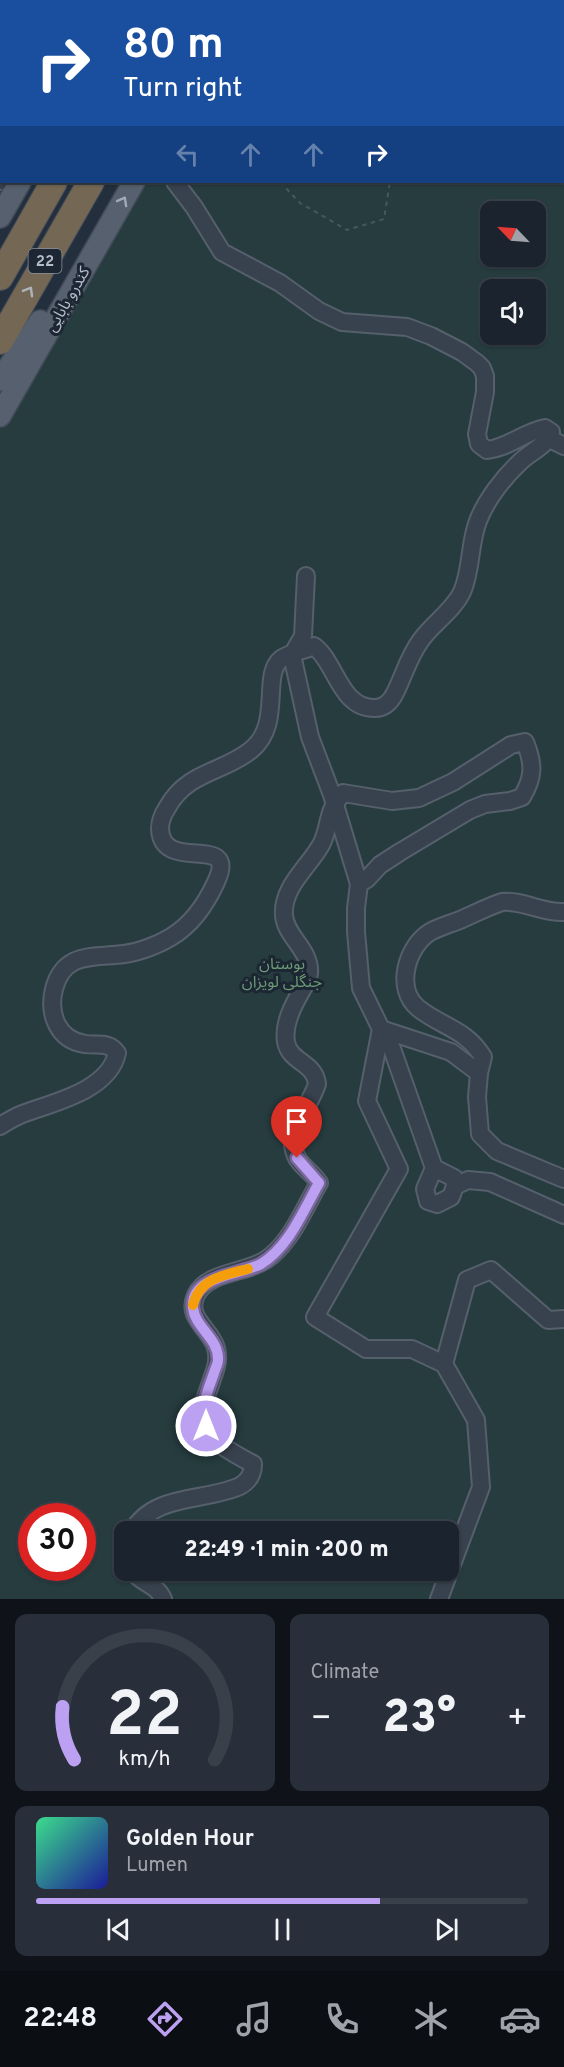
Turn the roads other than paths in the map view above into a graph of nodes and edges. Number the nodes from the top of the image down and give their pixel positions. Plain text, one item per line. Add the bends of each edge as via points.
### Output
1 (19, 183) edge
2 (53, 183) edge
3 (90, 183) edge
4 (133, 183) edge
5 (176, 183) edge
6 (0, 217) edge
7 (104, 234) junction
8 (0, 278) edge
9 (0, 341) edge
10 (0, 380) edge
11 (0, 416) edge
12 (557, 443) edge
13 (306, 576) dead end
14 (292, 655) junction
15 (333, 804) junction
16 (359, 884) junction
17 (564, 912) edge
18 (381, 1029) junction
19 (479, 1073) junction
20 (0, 1126) edge
21 (434, 1168) junction
22 (564, 1179) edge
23 (455, 1186) junction
24 (564, 1215) edge
25 (564, 1319) edge
26 (444, 1364) junction
27 (138, 1521) edge
28 (144, 1581) edge
29 (163, 1599) edge
30 (439, 1599) edge

1 - 6 main road
2 - 8 highway, 22
9 -> 3 highway, 22
7 -> 4 main road, کندرو بابایی
5 - 12 street via 222,252 280,283 319,312 342,322 407,327 477,363 485,376 477,434 479,444 487,450 545,428
7 - 10 main road
7 - 11 main road, کندرو بابایی
12 - 14 street via 529,453 486,503 477,522 462,594 422,639 392,699 384,707 374,709 355,701 337,682 321,651 314,646
13 - 14 street via 303,636
14 - 15 street via 310,737
14 - 20 street via 276,665 265,736 251,751 184,786 163,814 160,827 168,848 180,853 207,853 221,862 216,883 199,910 168,939 125,954 92,956 70,963 54,986 52,1014 64,1035 85,1044 113,1047 117,1053 115,1062 107,1074 89,1087
15 - 16 street
15 - 16 street via 343,793 392,801 419,798 453,782 511,745 525,742 530,754 530,784 522,797 470,810 380,865
15 - 27 street via 321,844 294,880 284,915 309,973 286,1024 285,1038 294,1055 313,1070 317,1084 293,1137 294,1151 319,1183 284,1244 251,1268 203,1285 193,1307 197,1320 215,1345 218,1361 204,1399 206,1426 220,1444 253,1464 253,1471 240,1486 157,1508
16 - 18 street via 356,932 361,988
17 - 19 street via 502,902 432,931 410,958 405,978 409,996 417,1007 472,1041 483,1058
18 - 19 street via 451,1052
18 - 21 street via 391,1046
18 - 26 street via 367,1101 399,1169 315,1317 366,1349 412,1349
19 - 22 street via 480,1134 497,1151
21 - 23 street via 454,1178
21 - 23 street via 425,1189 428,1201 437,1204 446,1200
23 - 24 street via 468,1180 489,1182
25 - 26 street via 548,1320 491,1270 467,1280
26 - 30 street via 476,1420 481,1486
28 - 29 street

